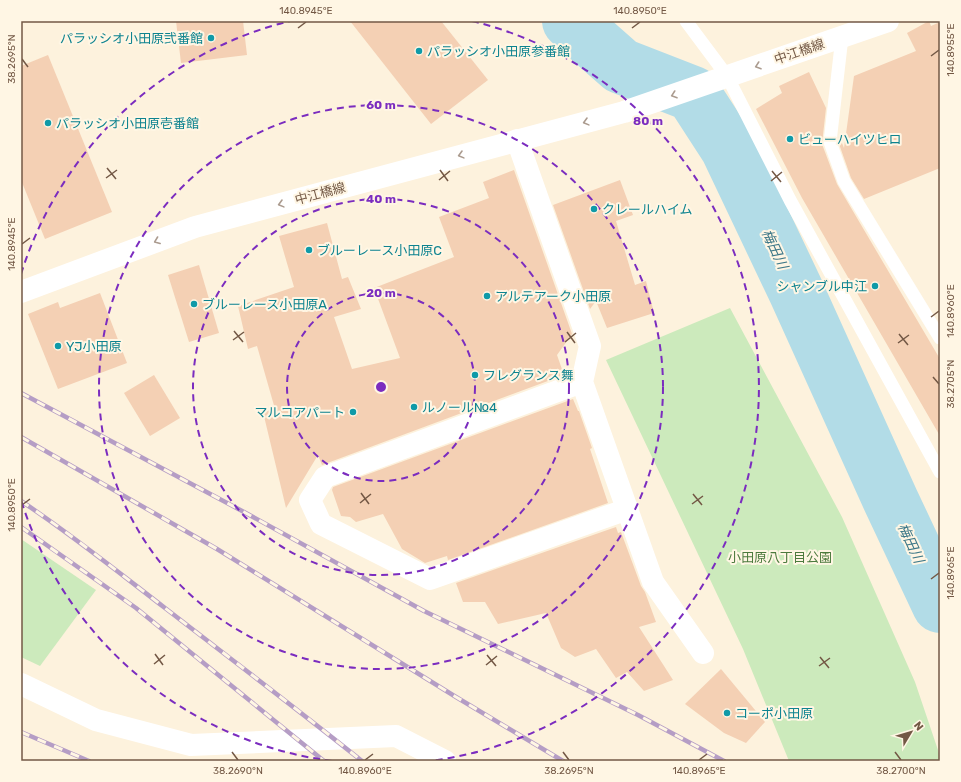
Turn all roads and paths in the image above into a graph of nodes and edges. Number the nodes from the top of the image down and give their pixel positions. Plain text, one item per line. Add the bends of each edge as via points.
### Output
1 (686, 21) edge
2 (888, 21) edge
3 (842, 37) junction
4 (719, 79) junction
5 (517, 140) junction
6 (21, 292) edge
7 (940, 338) edge
8 (582, 382) junction
9 (940, 472) edge
10 (628, 509) junction
11 (703, 652) dead end
12 (21, 684) edge
13 (445, 761) edge

1 - 4 lane
2 - 3 street, 中江橋線
3 -> 4 street, 中江橋線
3 - 7 lane via 830,142 844,181
4 -> 5 street, 中江橋線 via 624,112
4 - 9 lane via 790,200
5 -> 6 street, 中江橋線 via 195,227
5 - 8 street via 590,346
8 - 10 street
8 - 10 street via 325,476 310,500 321,524 430,579
10 - 11 street via 653,582
12 - 13 street via 96,720 191,745 396,736

